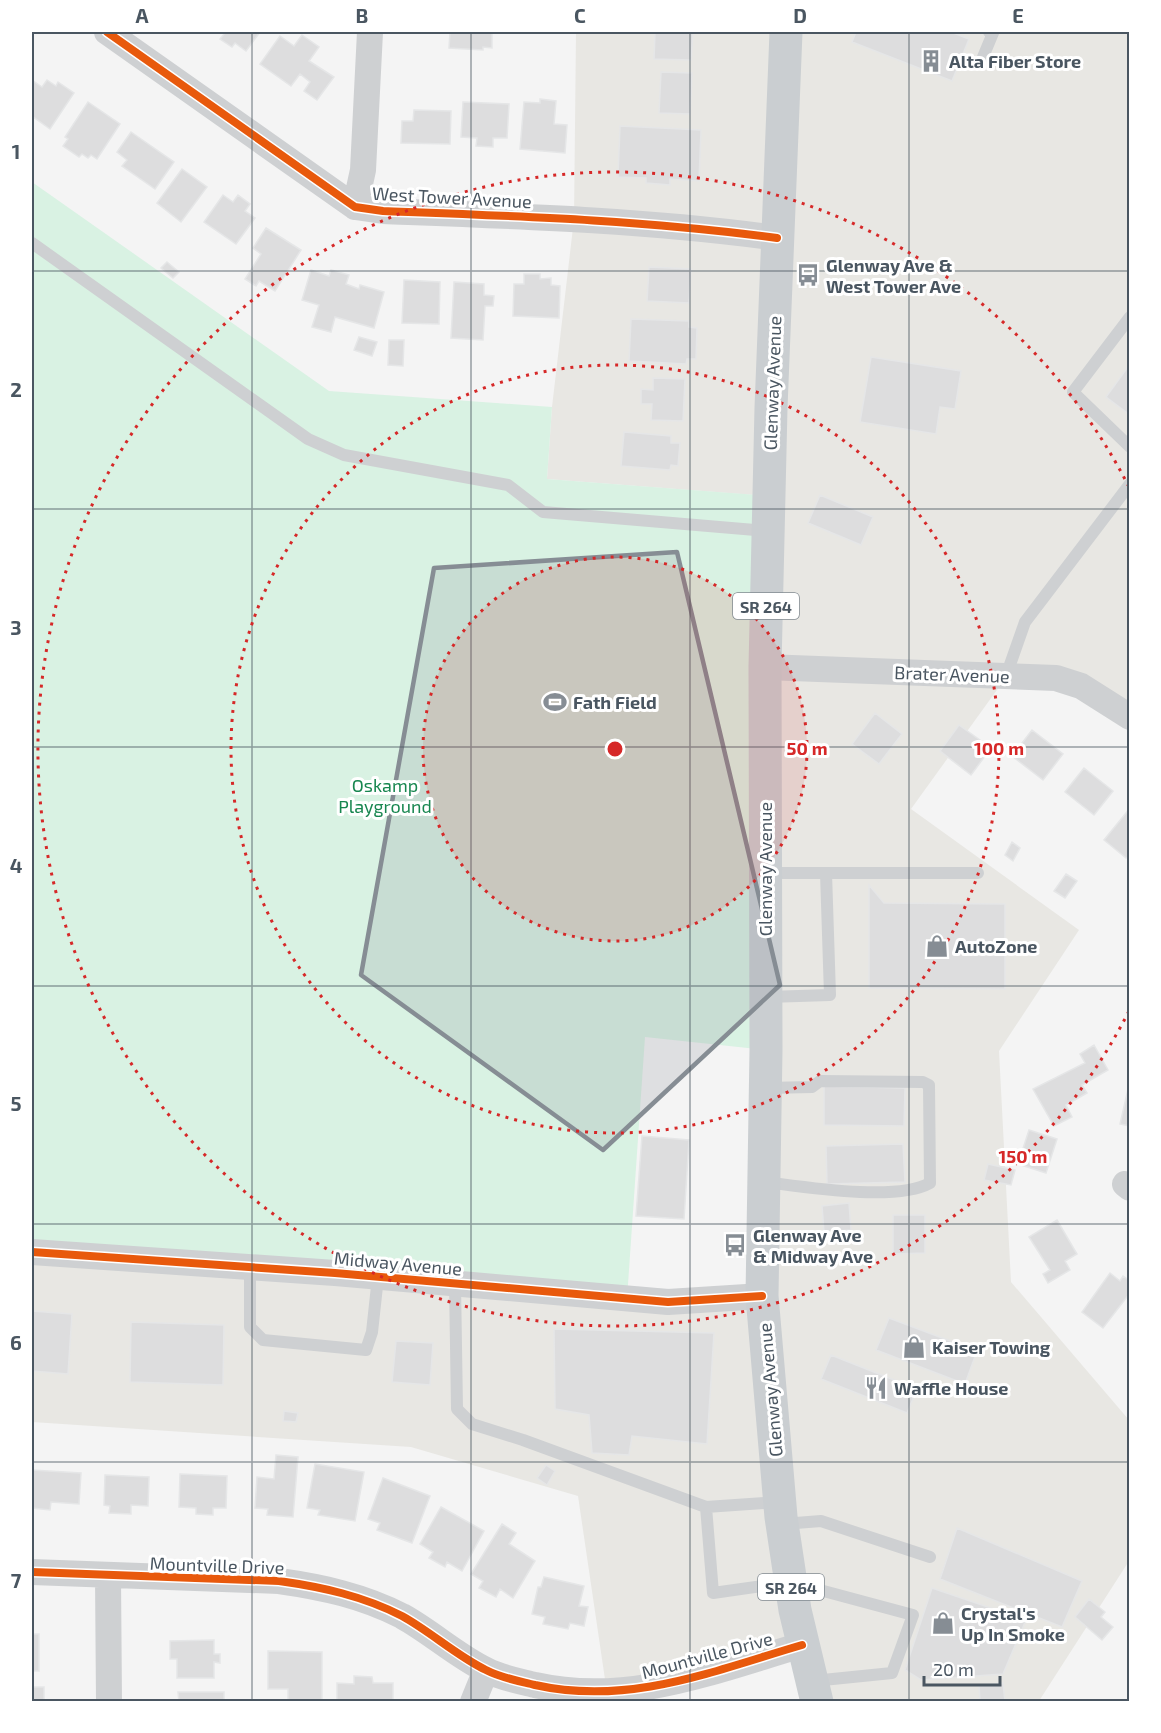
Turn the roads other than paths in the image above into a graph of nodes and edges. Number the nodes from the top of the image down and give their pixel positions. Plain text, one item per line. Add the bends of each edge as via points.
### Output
1 (106, 32) edge
2 (370, 32) edge
3 (786, 32) edge
4 (989, 32) edge
5 (983, 57) dead end
6 (355, 207) junction
7 (777, 238) junction
8 (32, 243) edge
9 (1130, 317) edge
10 (1130, 447) edge
11 (1130, 484) edge
12 (768, 531) junction
13 (765, 667) junction
14 (1006, 676) junction
15 (1130, 717) edge
16 (765, 873) junction
17 (826, 873) junction
18 (978, 873) dead end
19 (766, 997) junction
20 (765, 1088) junction
21 (764, 1182) junction
22 (32, 1252) edge
23 (250, 1267) junction
24 (378, 1277) junction
25 (455, 1283) junction
26 (762, 1296) junction
27 (706, 1507) junction
28 (781, 1513) junction
29 (930, 1557) dead end
30 (32, 1572) edge
31 (108, 1577) junction
32 (790, 1582) junction
33 (802, 1645) junction
34 (486, 1670) junction
35 (815, 1691) edge
36 (109, 1701) edge
37 (473, 1701) edge

1 - 6 street, West Tower Avenue
2 - 6 street via 363,170
3 - 7 main road, Glenway Avenue / SR 264
4 - 5 lane via 993,33
6 - 7 street, West Tower Avenue via 684,226
7 - 12 main road, Glenway Avenue / SR 264
8 - 12 lane via 308,439 344,455 508,485 543,512
9 - 10 lane via 1073,392
11 - 14 lane via 1025,622
12 - 13 main road, Glenway Avenue / SR 264
13 - 14 street, Brater Avenue
13 - 16 main road, Glenway Avenue / SR 264
14 - 15 street, Brater Avenue via 1056,678 1081,686
16 - 17 lane
16 - 19 main road, Glenway Avenue / SR 264
17 - 18 lane
17 - 19 lane via 830,995
19 - 20 main road, Glenway Avenue / SR 264
20 - 21 main road, Glenway Avenue / SR 264
20 - 21 lane via 812,1087 820,1082 929,1085 930,1183 918,1190 870,1192
21 - 26 main road, Glenway Avenue / SR 264
22 - 23 street, Midway Avenue
23 - 24 street, Midway Avenue
23 - 24 lane via 250,1327 264,1340 366,1350 372,1332
24 - 25 street, Midway Avenue
25 - 26 street, Midway Avenue via 668,1302
25 - 27 lane via 457,1409 472,1424
26 - 28 main road, Glenway Avenue / SR 264
27 - 28 lane
27 - 32 lane via 713,1593
28 - 29 lane via 820,1521
28 - 32 main road, Glenway Avenue / SR 264
30 - 31 street, Mountville Drive
31 - 34 street, Mountville Drive via 279,1581 320,1587 363,1599 402,1616
31 - 36 street
32 - 33 main road, Glenway Avenue / SR 264
32 - 35 lane via 913,1615 892,1673
33 - 34 street, Mountville Drive via 655,1688 607,1693 558,1690
33 - 35 main road, Glenway Avenue / SR 264
34 - 37 street

